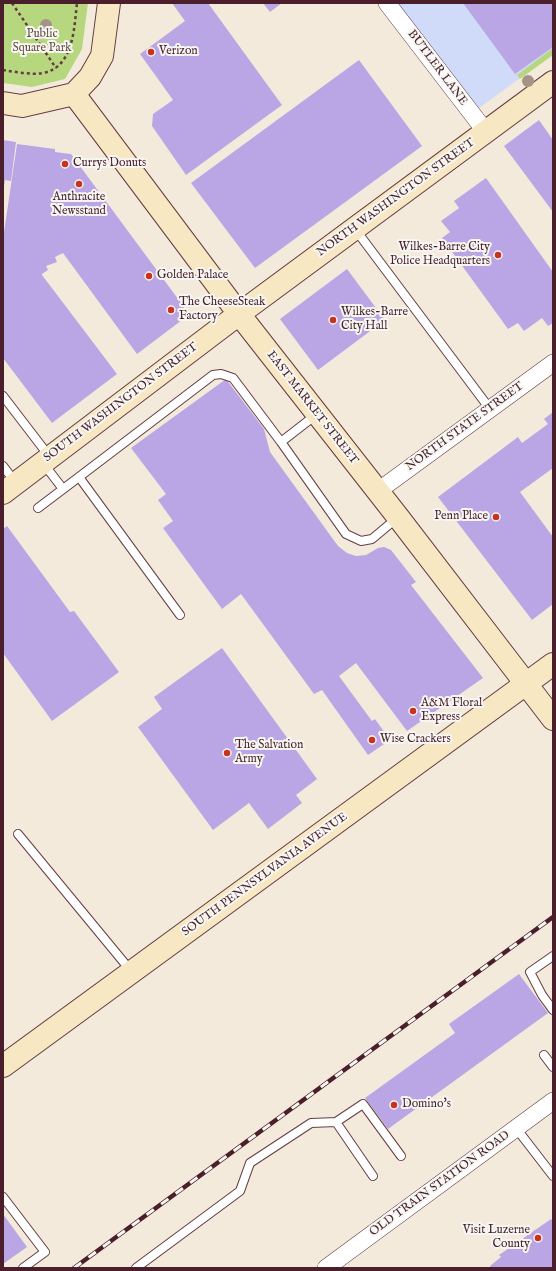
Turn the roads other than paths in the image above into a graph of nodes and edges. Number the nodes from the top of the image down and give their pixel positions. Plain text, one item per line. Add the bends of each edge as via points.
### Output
1 (109, 3) edge
2 (388, 3) edge
3 (553, 82) edge
4 (74, 94) junction
5 (3, 103) edge
6 (486, 132) junction
7 (355, 229) junction
8 (239, 314) junction
9 (553, 363) edge
10 (3, 396) edge
11 (490, 409) junction
12 (317, 414) junction
13 (281, 442) junction
14 (46, 460) junction
15 (78, 477) junction
16 (7, 480) edge
17 (63, 489) junction
18 (378, 491) junction
19 (38, 508) dead end
20 (398, 517) junction
21 (180, 615) dead end
22 (553, 664) edge
23 (527, 684) junction
24 (553, 719) edge
25 (18, 834) dead end
26 (553, 956) edge
27 (132, 971) junction
28 (553, 1010) edge
29 (544, 1055) dead end
30 (3, 1066) edge
31 (553, 1068) edge
32 (553, 1101) edge
33 (336, 1122) junction
34 (516, 1128) junction
35 (401, 1156) dead end
36 (373, 1176) dead end
37 (553, 1176) edge
38 (3, 1196) edge
39 (23, 1268) edge
40 (136, 1268) edge
41 (326, 1268) edge

1 - 4 main road via 102,56 90,77
2 - 6 street, BUTLER LANE
3 - 6 main road, NORTH WASHINGTON STREET
4 - 5 main road via 22,106
4 - 8 main road, EAST MARKET STREET
6 - 7 main road, NORTH WASHINGTON STREET
7 - 8 main road, NORTH WASHINGTON STREET
7 - 11 lane
8 - 12 main road, EAST MARKET STREET
8 - 14 main road, SOUTH WASHINGTON STREET
9 - 11 street, NORTH STATE STREET
10 - 14 lane
11 - 18 street, NORTH STATE STREET
12 - 13 lane
12 - 18 main road, EAST MARKET STREET
13 - 15 lane via 234,378 221,374 213,375
13 - 20 lane via 346,534 361,541 372,539
14 - 16 main road, SOUTH WASHINGTON STREET
14 - 17 lane
15 - 17 lane
15 - 21 lane
17 - 19 lane
18 - 20 main road, EAST MARKET STREET
20 - 23 main road, EAST MARKET STREET
22 - 23 main road, SOUTH PENNSYLVANIA AVENUE
23 - 24 main road, EAST MARKET STREET
23 - 27 main road, SOUTH PENNSYLVANIA AVENUE
25 - 27 lane
26 - 28 lane via 530,972
27 - 30 main road, SOUTH PENNSYLVANIA AVENUE
29 - 31 lane
32 - 34 street, OLD TRAIN STATION ROAD
33 - 35 lane via 363,1104
33 - 36 lane
33 - 40 lane via 311,1123 250,1163 240,1191
34 - 37 lane
34 - 41 street, OLD TRAIN STATION ROAD
38 - 39 lane via 45,1252

